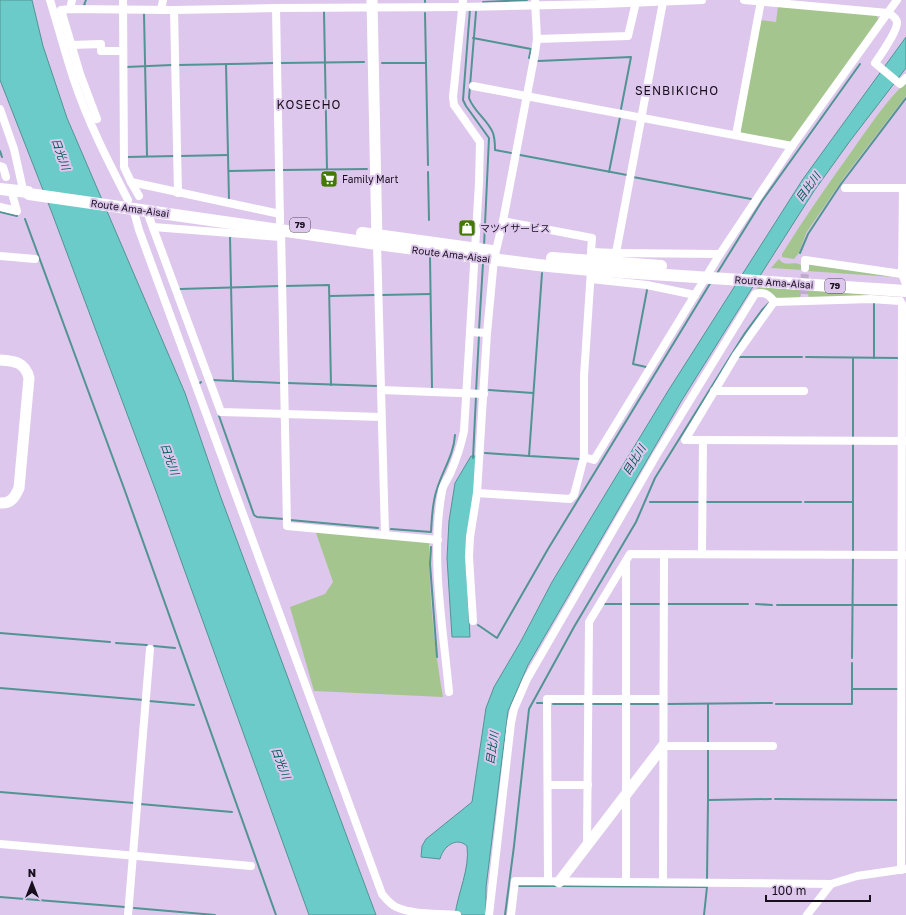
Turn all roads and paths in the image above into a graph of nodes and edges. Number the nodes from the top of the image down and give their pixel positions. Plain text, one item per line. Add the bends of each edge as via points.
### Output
1 (50, 0) edge
2 (72, 0) edge
3 (123, 0) edge
4 (163, 0) edge
5 (226, 0) edge
6 (702, 0) edge
7 (749, 0) edge
8 (897, 0) edge
9 (653, 1) edge
10 (761, 1) junction
11 (535, 2) edge
12 (636, 2) junction
13 (662, 2) junction
14 (322, 4) edge
15 (348, 4) edge
16 (373, 4) edge
17 (470, 4) edge
18 (276, 8) junction
19 (70, 9) junction
20 (225, 9) junction
21 (123, 10) junction
22 (161, 10) junction
23 (174, 10) junction
24 (888, 13) junction
25 (537, 39) junction
26 (72, 45) junction
27 (123, 51) junction
28 (902, 81) edge
29 (473, 86) dead end
30 (527, 96) junction
31 (0, 109) edge
32 (641, 118) junction
33 (97, 119) dead end
34 (736, 135) junction
35 (792, 146) junction
36 (0, 166) edge
37 (3, 179) edge
38 (131, 182) junction
39 (27, 188) junction
40 (845, 188) dead end
41 (904, 188) edge
42 (0, 189) edge
43 (178, 193) junction
44 (13, 197) dead end
45 (129, 202) junction
46 (0, 207) edge
47 (149, 217) dead end
48 (503, 221) junction
49 (281, 226) junction
50 (153, 227) junction
51 (377, 239) junction
52 (616, 253) junction
53 (484, 254) junction
54 (720, 254) junction
55 (0, 256) edge
56 (35, 259) dead end
57 (591, 266) junction
58 (805, 268) dead end
59 (765, 278) junction
60 (904, 279) edge
61 (904, 294) edge
62 (695, 295) junction
63 (774, 302) junction
64 (470, 332) junction
65 (488, 333) junction
66 (0, 360) edge
67 (380, 390) junction
68 (714, 391) junction
69 (804, 392) dead end
70 (468, 393) junction
71 (482, 394) junction
72 (285, 414) junction
73 (381, 417) junction
74 (702, 440) junction
75 (904, 441) edge
76 (584, 457) junction
77 (478, 493) junction
78 (0, 503) edge
79 (385, 534) junction
80 (438, 540) junction
81 (664, 554) junction
82 (702, 554) junction
83 (904, 555) edge
84 (626, 560) junction
85 (473, 621) dead end
86 (150, 649) dead end
87 (449, 692) dead end
88 (588, 699) junction
89 (626, 699) junction
90 (664, 699) junction
91 (663, 746) junction
92 (773, 746) dead end
93 (548, 785) junction
94 (588, 785) junction
95 (626, 795) junction
96 (0, 844) edge
97 (588, 845) junction
98 (132, 856) junction
99 (251, 866) dead end
100 (903, 870) edge
101 (548, 881) junction
102 (559, 882) junction
103 (626, 882) junction
104 (663, 882) junction
105 (831, 884) junction
106 (128, 915) edge
107 (454, 915) edge
108 (457, 915) edge
109 (489, 915) edge
110 (511, 915) edge
111 (808, 915) edge

1 - 45 street via 88,118
2 - 19 street
3 - 21 street
4 - 22 street
5 - 20 street
6 - 13 street
7 - 10 street
8 - 24 street
9 - 12 street
9 - 13 street
10 - 24 street
10 - 34 street
11 - 12 street
11 - 17 street
11 - 25 street
12 - 25 street via 628,36
13 - 32 street
14 - 15 street
14 - 18 street
15 - 16 street
16 - 17 street
16 - 51 street
17 - 53 street via 453,97 454,105 480,142
18 - 20 street
18 - 49 street
19 - 21 street
19 - 26 street via 61,10
20 - 23 street
21 - 22 street
21 - 27 street
22 - 23 street
23 - 43 street
24 - 28 street via 897,22 896,28 875,63
24 - 35 street
25 - 30 street
26 - 27 street via 101,44 101,51
26 - 33 street
27 - 38 street via 124,167
29 - 30 street
30 - 32 street
30 - 48 street
31 - 39 street
32 - 34 street
32 - 52 street
34 - 35 street
35 - 54 street
36 - 37 street via 3,167
37 - 39 main road, Route Ama-Aisai / 79
38 - 43 street
38 - 45 street
39 - 42 main road, Route Ama-Aisai / 79 via 28,192
39 - 45 main road, Route Ama-Aisai / 79
40 - 41 street
41 - 60 street
43 - 49 street
44 - 46 street via 17,211
45 - 49 main road, Route Ama-Aisai / 79
45 - 107 street via 378,886 390,903 397,907 411,911
47 - 50 street
48 - 53 street
48 - 57 street via 592,238
49 - 50 street
49 - 51 main road, Route Ama-Aisai / 79
49 - 72 street
50 - 72 street via 221,412
51 - 53 main road, Route Ama-Aisai / 79
51 - 67 street
52 - 54 street
52 - 57 street
53 - 57 main road, Route Ama-Aisai / 79
53 - 64 street
53 - 65 street
54 - 62 street
55 - 56 street
57 - 59 main road, Route Ama-Aisai / 79
57 - 62 street via 647,285
57 - 76 street via 584,376
58 - 60 street via 805,260
59 - 60 main road, Route Ama-Aisai / 79
59 - 61 main road, Route Ama-Aisai / 79
61 - 63 street via 871,299 804,297
61 - 75 street
62 - 76 street via 594,460
63 - 68 street
63 - 109 street via 768,295 755,294 657,454 527,679 511,723
64 - 65 street
64 - 70 street
65 - 71 street
66 - 78 street via 18,363 24,367 29,384 19,488 16,496 10,501
67 - 70 street
67 - 73 street
68 - 69 street
68 - 74 street via 685,440
70 - 71 street
70 - 80 street via 464,431 443,488
71 - 77 street
72 - 73 street
72 - 79 street via 287,526
73 - 79 street
74 - 75 street
74 - 82 street
75 - 83 street
76 - 77 street via 574,495 570,499
77 - 85 street via 468,557
79 - 80 street
80 - 87 street via 437,571
81 - 82 street
81 - 84 street via 630,554
81 - 90 street
82 - 83 street
83 - 100 street
84 - 88 street via 588,622
84 - 89 street
86 - 98 street
88 - 89 street
88 - 93 street via 547,699
88 - 94 street
89 - 90 street
89 - 95 street
90 - 91 street
91 - 92 street
91 - 95 street
91 - 104 street
93 - 94 street
93 - 101 street
94 - 97 street
95 - 97 street
95 - 103 street
96 - 98 street
97 - 102 street
98 - 99 street
98 - 106 street
100 - 105 street via 857,876
101 - 102 street
101 - 110 street via 515,881
102 - 103 street
103 - 104 street
104 - 105 street
105 - 111 street
107 - 108 street

